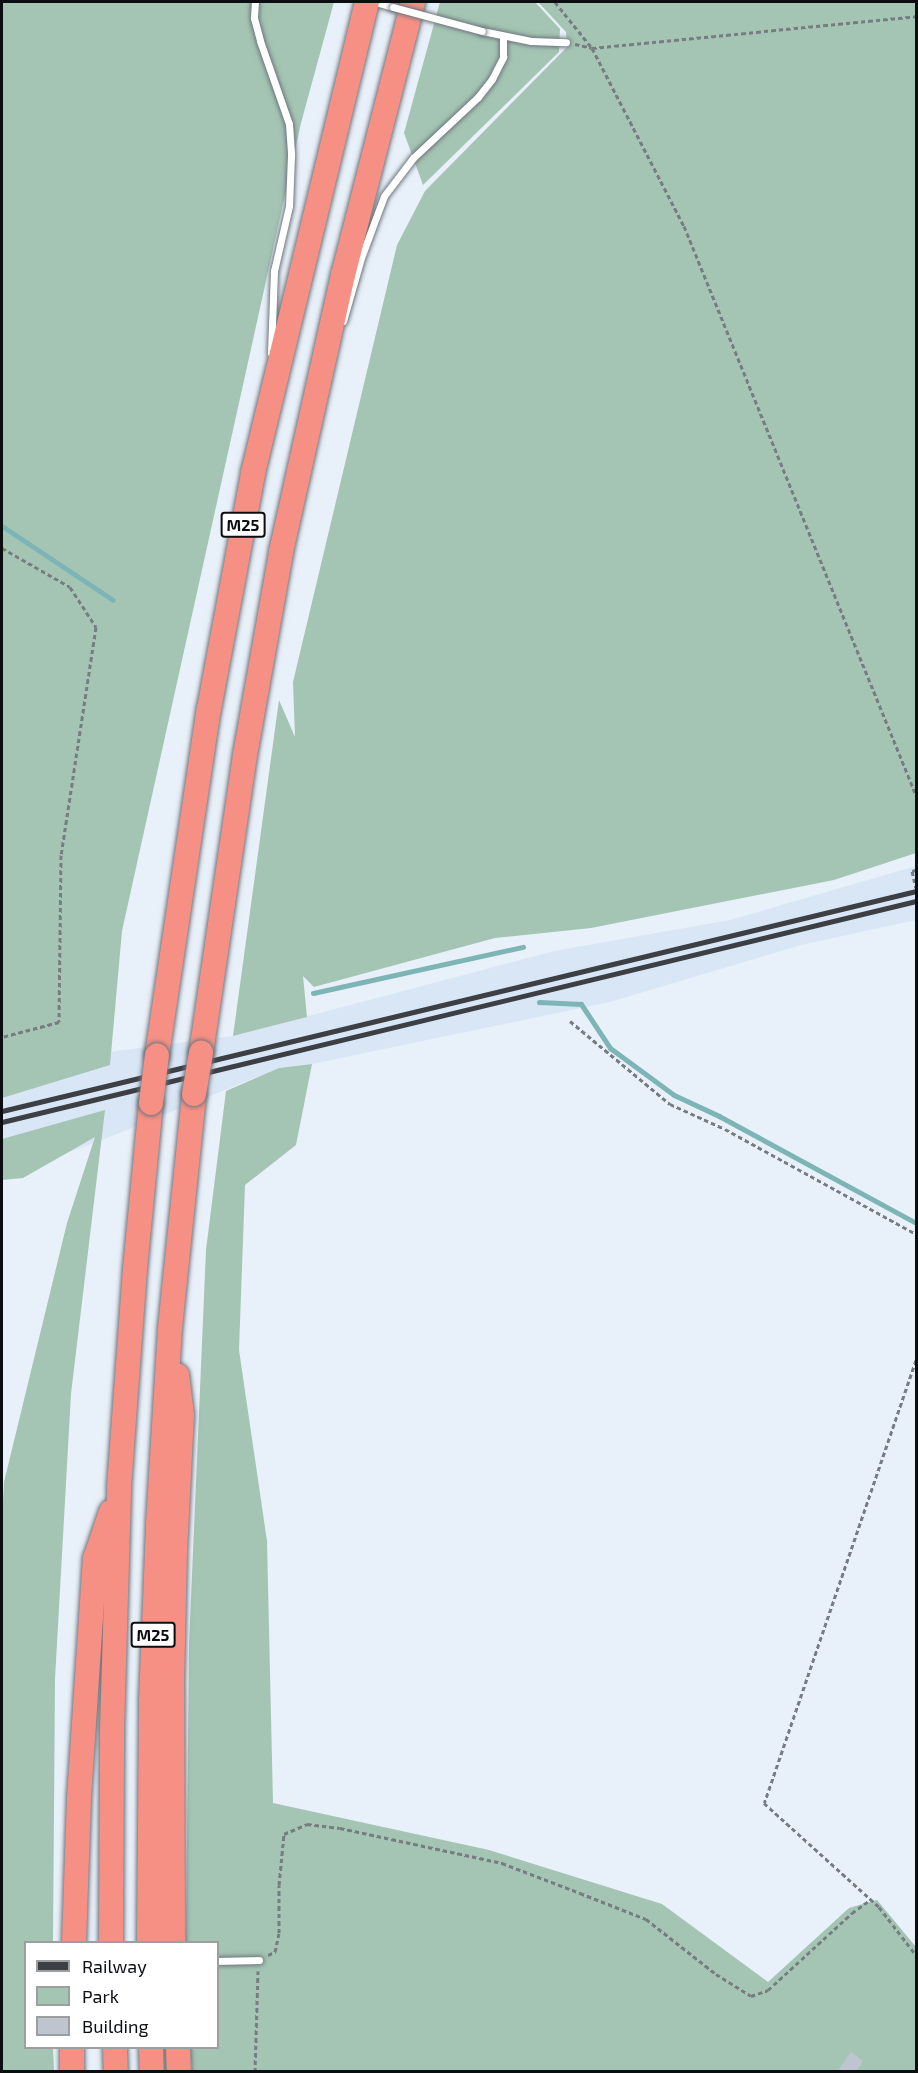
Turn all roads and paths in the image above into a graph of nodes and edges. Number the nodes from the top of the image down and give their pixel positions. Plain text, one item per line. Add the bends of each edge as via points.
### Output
1 (255, 2) edge
2 (368, 2) edge
3 (375, 2) edge
4 (413, 2) edge
5 (555, 2) edge
6 (916, 16) edge
7 (503, 38) junction
8 (566, 42) joint
9 (592, 48) junction
10 (321, 368) junction
11 (269, 400) junction
12 (2, 548) edge
13 (916, 795) edge
14 (914, 870) edge
15 (916, 888) edge
16 (570, 1021) dead end
17 (2, 1037) edge
18 (916, 1234) edge
19 (170, 1329) junction
20 (916, 1360) edge
21 (119, 1487) junction
22 (871, 1899) junction
23 (74, 1941) edge
24 (111, 1941) edge
25 (149, 1941) edge
26 (173, 1941) edge
27 (916, 1955) edge
28 (259, 1960) junction
29 (219, 1961) edge
30 (72, 2049) edge
31 (115, 2049) edge
32 (152, 2049) edge
33 (178, 2049) edge
34 (72, 2072) edge
35 (116, 2072) edge
36 (152, 2072) edge
37 (179, 2072) edge
38 (255, 2072) edge

1 - 11 lane via 254,18 260,41 289,124 291,154 289,206 274,271
2 - 11 highway, M25
3 - 7 lane, bridge
4 - 10 highway, M25
5 - 9 path
6 - 9 path
7 - 8 lane
7 - 10 lane via 503,57 492,79 413,158 384,196 361,258 348,310
8 - 9 path
9 - 13 path via 684,226
10 - 19 highway, M25, bridge via 262,658 215,944 194,1094
11 - 21 highway, M25, bridge via 207,719 157,1055 136,1258
12 - 17 path via 70,587 96,627 61,855 59,1022
14 - 15 path
16 - 18 path via 670,1104 725,1129
19 - 25 highway, M25 via 154,1612
19 - 26 highway via 182,1415 172,1673
20 - 22 path via 764,1803
21 - 23 highway via 95,1560
21 - 24 highway, M25
22 - 27 path
22 - 28 path via 768,1990 751,1996 646,1919 580,1893 502,1863 307,1824 284,1834 279,1933 275,1952
28 - 29 lane
28 - 38 path
30 - 34 highway
31 - 35 highway
32 - 36 highway
33 - 37 highway

